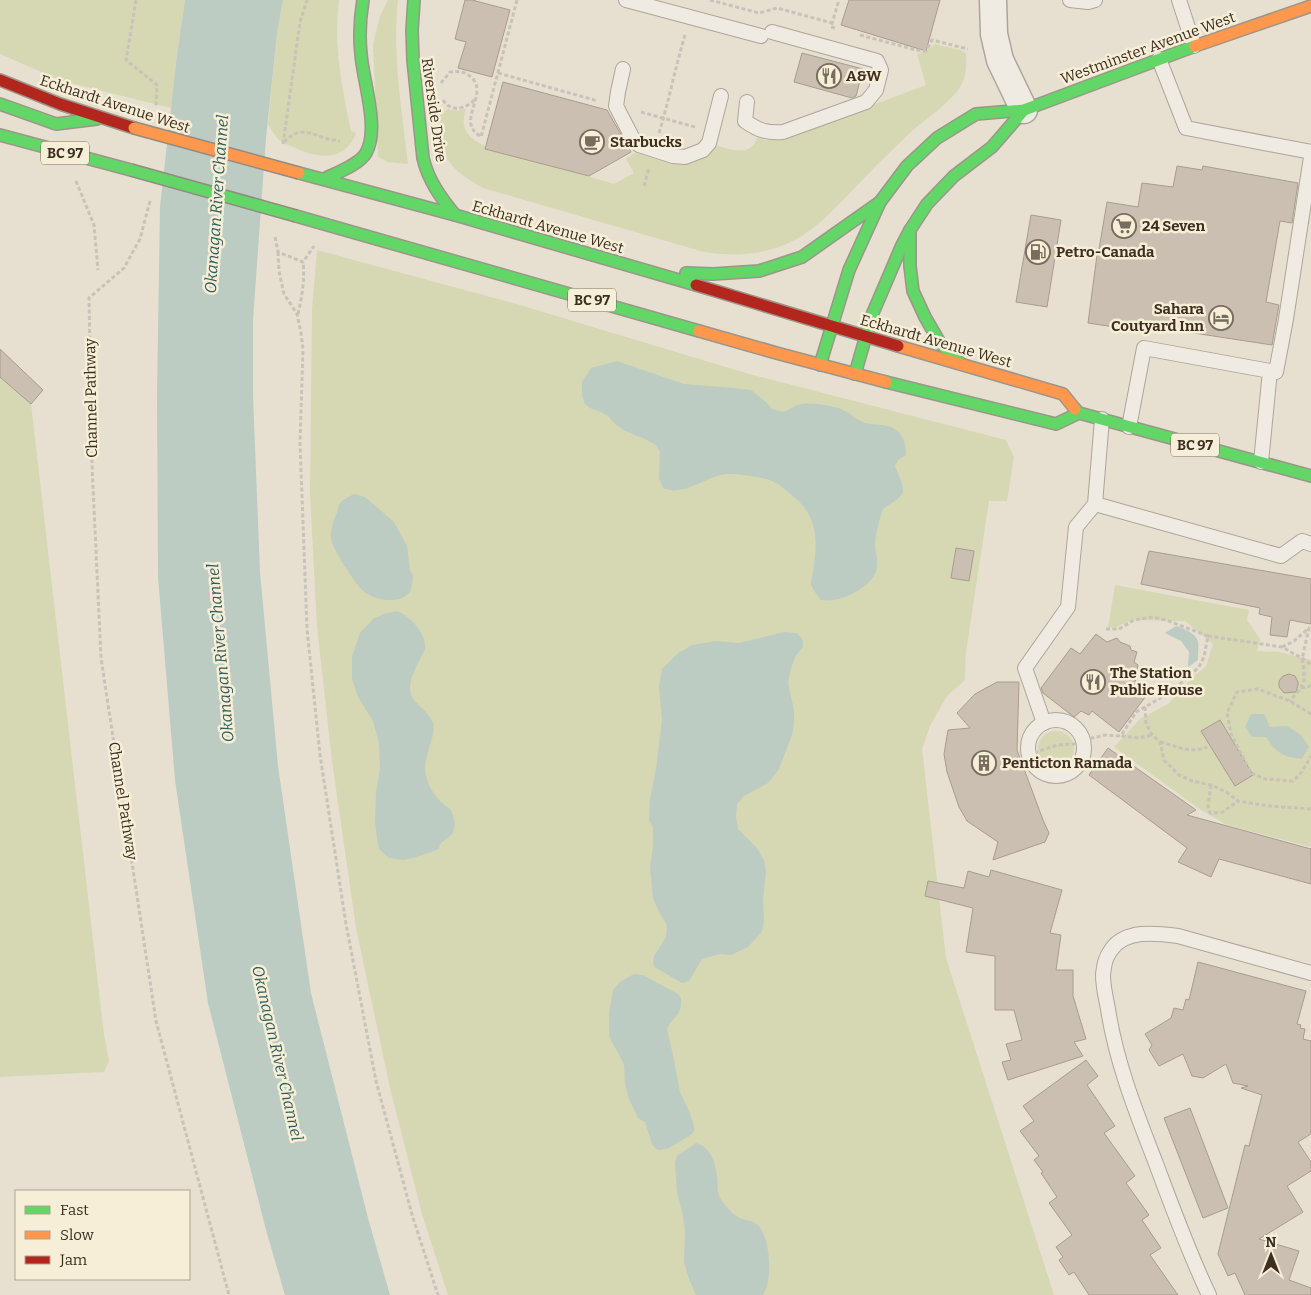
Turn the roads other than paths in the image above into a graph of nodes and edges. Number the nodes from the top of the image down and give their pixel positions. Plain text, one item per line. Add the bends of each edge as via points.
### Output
1 (363, 0) edge
2 (414, 0) edge
3 (626, 0) edge
4 (993, 0) edge
5 (1070, 0) edge
6 (1095, 0) edge
7 (1179, 0) edge
8 (1311, 6) edge
9 (1194, 46) junction
10 (1159, 59) junction
11 (623, 69) dead end
12 (0, 80) edge
13 (721, 96) dead end
14 (747, 102) dead end
15 (0, 104) edge
16 (1024, 110) junction
17 (103, 119) junction
18 (0, 135) edge
19 (1311, 152) edge
20 (1311, 157) edge
21 (324, 179) junction
22 (880, 202) junction
23 (455, 215) junction
24 (910, 230) junction
25 (647, 271) junction
26 (831, 327) junction
27 (866, 336) junction
28 (960, 363) junction
29 (820, 364) junction
30 (1270, 371) junction
31 (855, 374) junction
32 (1079, 413) junction
33 (1102, 420) junction
34 (1129, 427) junction
35 (1261, 462) junction
36 (1311, 476) edge
37 (1095, 504) junction
38 (1311, 544) edge
39 (1044, 723) junction
40 (1311, 972) edge
41 (1209, 1295) edge

1 - 21 main road via 361,54 370,113 370,144 365,155
2 - 23 main road, Riverside Drive via 412,55 426,168 437,192
3 - 14 lane via 877,62 881,70 876,90 866,102 784,132 770,133 745,121
4 - 16 street via 994,34 1000,60
5 - 6 lane
7 - 9 lane
8 - 9 main road, Westminster Avenue West
9 - 10 main road, Westminster Avenue West
10 - 16 main road, Westminster Avenue West
10 - 19 lane via 1186,128
11 - 13 lane via 616,106 632,137 640,146 673,156 685,158 703,150 709,143
12 - 17 main road, Eckhardt Avenue West
15 - 17 main road via 56,124
16 - 22 main road, Westminster Avenue West via 976,114 937,138 907,166
16 - 24 main road, Westminster Avenue West via 992,147 954,176 927,204
17 - 21 main road, Eckhardt Avenue West, bridge
18 - 29 main road, BC 97, bridge
20 - 30 lane via 1276,372
21 - 23 main road, Eckhardt Avenue West
22 - 25 main road via 802,257 759,271 713,274
22 - 26 main road, Westminster Avenue West via 849,270
23 - 25 main road, Eckhardt Avenue West
24 - 27 main road, Westminster Avenue West
24 - 28 main road via 913,291 940,343
25 - 26 main road, Eckhardt Avenue West
26 - 27 main road, Eckhardt Avenue West
26 - 29 main road, Westminster Avenue West
27 - 28 main road, Eckhardt Avenue West
27 - 31 main road, Westminster Avenue West
28 - 32 main road, Eckhardt Avenue West via 1063,394
29 - 31 main road, BC 97
30 - 34 lane via 1144,348
30 - 35 lane
31 - 32 main road, BC 97 via 1056,424
32 - 33 main road, BC 97
33 - 34 main road, BC 97
33 - 37 lane
34 - 35 main road, BC 97
35 - 36 main road, BC 97
37 - 38 lane via 1281,556 1302,541
37 - 39 lane via 1076,527 1068,607 1025,668
39 - 39 lane via 1031,733 1028,755 1036,769 1050,776 1072,772 1084,752 1083,740 1076,728 1065,721
40 - 41 lane via 1178,936 1157,934 1142,934 1120,942 1112,949 1104,965 1104,988 1111,1029 1131,1099

